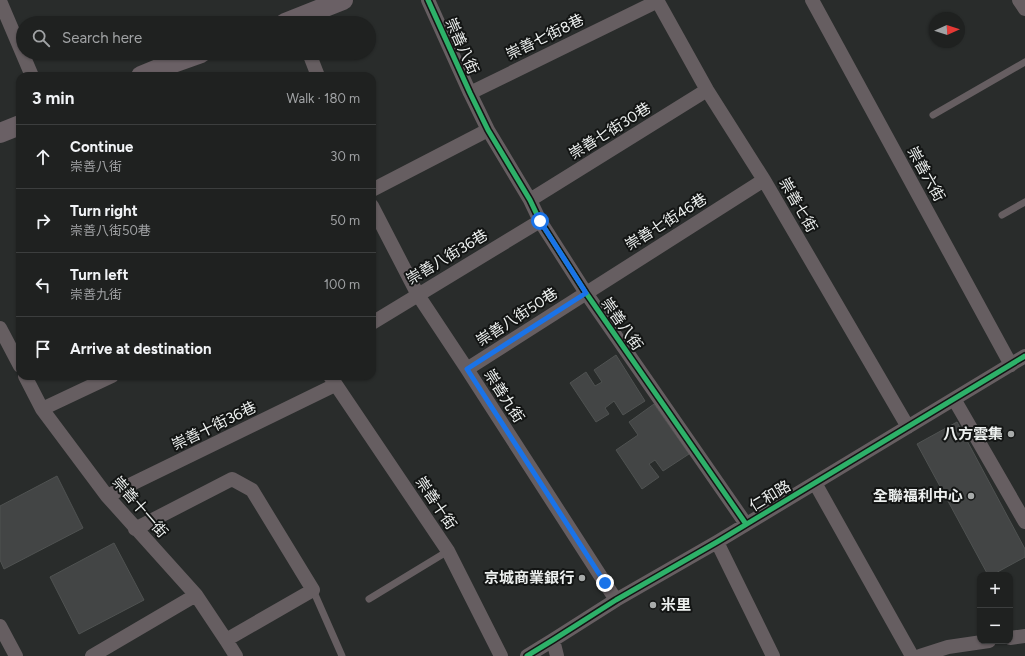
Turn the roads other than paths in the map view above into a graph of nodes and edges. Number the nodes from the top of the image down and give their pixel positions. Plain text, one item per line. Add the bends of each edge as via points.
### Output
1 (343, 0) edge
2 (428, 0) edge
3 (658, 0) edge
4 (812, 0) edge
5 (1020, 0) edge
6 (0, 1) edge
7 (1025, 9) edge
8 (306, 16) edge
9 (16, 38) edge
10 (25, 60) edge
11 (189, 60) edge
12 (312, 60) edge
13 (1025, 62) edge
14 (173, 70) edge
15 (30, 72) edge
16 (162, 72) edge
17 (316, 72) edge
18 (707, 90) junction
19 (470, 93) junction
20 (933, 115) dead end
21 (16, 127) edge
22 (488, 130) junction
23 (0, 133) edge
24 (764, 180) junction
25 (376, 188) edge
26 (530, 200) junction
27 (1025, 202) edge
28 (376, 214) edge
29 (1002, 215) dead end
30 (540, 221) junction
31 (586, 293) junction
32 (418, 295) junction
33 (376, 321) edge
34 (0, 328) edge
35 (1025, 356) edge
36 (16, 358) edge
37 (1011, 365) junction
38 (467, 369) junction
39 (27, 380) edge
40 (104, 380) edge
41 (332, 381) edge
42 (954, 399) junction
43 (42, 409) junction
44 (908, 427) junction
45 (815, 483) junction
46 (107, 496) junction
47 (1025, 522) edge
48 (746, 524) junction
49 (135, 528) junction
50 (717, 542) junction
51 (448, 551) junction
52 (313, 590) junction
53 (196, 595) junction
54 (369, 599) dead end
55 (616, 600) junction
56 (0, 626) edge
57 (1025, 636) edge
58 (1013, 638) edge
59 (226, 640) junction
60 (554, 640) junction
61 (977, 644) edge
62 (949, 651) edge
63 (16, 656) edge
64 (92, 656) edge
65 (236, 656) edge
66 (342, 656) edge
67 (501, 656) edge
68 (527, 656) edge
69 (558, 656) edge
70 (773, 656) edge
71 (912, 656) edge
72 (920, 656) edge

1 - 8 street
2 - 19 street, 崇善八街
3 - 18 street, 崇善七街
3 - 19 street, 崇善七街8巷
4 - 37 street, 崇善六街
5 - 7 street
6 - 9 street
10 - 15 street
11 - 14 street
12 - 17 street
13 - 20 lane
14 - 16 street
18 - 24 street, 崇善七街
18 - 26 street, 崇善七街30巷
19 - 22 street, 崇善八街
21 - 23 street
22 - 25 street
22 - 26 street, 崇善八街
24 - 31 street, 崇善七街46巷
24 - 44 street, 崇善七街
26 - 30 street, 崇善八街
27 - 29 lane
28 - 32 street, 崇善九街
30 - 31 street, 崇善八街
30 - 32 street, 崇善八街36巷
31 - 38 street, 崇善八街50巷
31 - 48 street, 崇善八街
32 - 33 street, 崇善八街36巷
32 - 38 street, 崇善九街
34 - 36 street
35 - 37 street, 仁和路
37 - 42 street, 仁和路
38 - 55 street, 崇善九街
39 - 43 street, 崇善十一街
40 - 43 street
41 - 46 street, 崇善十街36巷
41 - 51 street, 崇善十街
42 - 44 street, 仁和路
42 - 47 street
43 - 46 street, 崇善十一街
44 - 45 street, 仁和路
45 - 48 street, 仁和路
45 - 71 street
46 - 49 street, 崇善十一街
48 - 50 street, 仁和路
49 - 52 street via 232,479 252,490
49 - 53 street, 崇善十一街
50 - 55 street, 仁和路
50 - 70 street
51 - 54 lane
51 - 67 street, 崇善十街
52 - 59 street
52 - 66 lane
53 - 59 street, 崇善十一街
53 - 64 street
55 - 60 street, 仁和路
56 - 63 street
57 - 58 street
59 - 65 street, 崇善十一街
60 - 68 street, 仁和路
60 - 69 street
61 - 62 street
62 - 72 street

